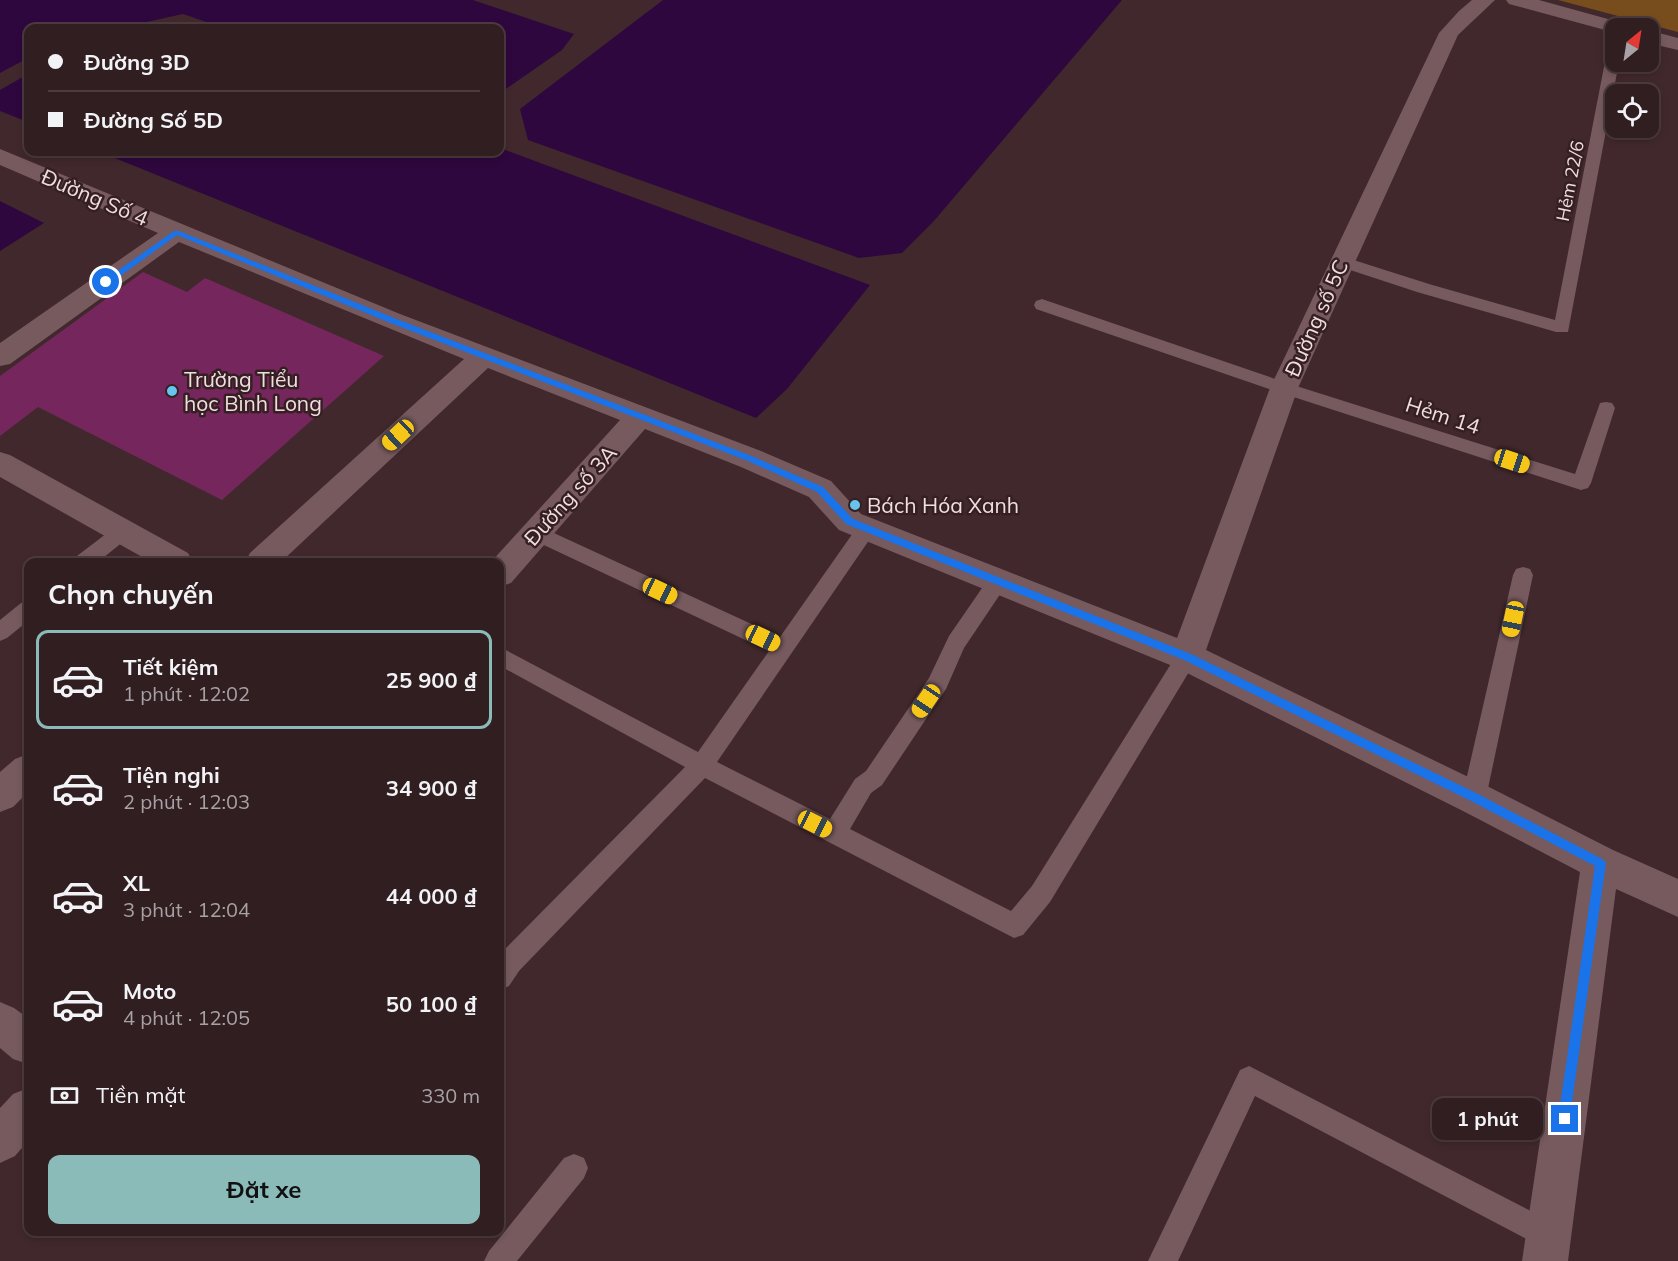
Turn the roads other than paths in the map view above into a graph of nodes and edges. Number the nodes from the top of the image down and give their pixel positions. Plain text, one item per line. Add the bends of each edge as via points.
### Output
1 (1485, 0) edge
2 (1516, 0) edge
3 (1605, 24) edge
4 (1659, 39) edge
5 (1678, 44) edge
6 (1610, 72) edge
7 (0, 156) edge
8 (176, 232) junction
9 (1341, 261) junction
10 (1042, 305) dead end
11 (484, 356) junction
12 (0, 357) edge
13 (1284, 388) junction
14 (1606, 408) dead end
15 (640, 416) junction
16 (7, 477) edge
17 (867, 528) junction
18 (122, 532) junction
19 (536, 533) junction
20 (89, 558) edge
21 (170, 558) edge
22 (265, 558) edge
23 (504, 569) edge
24 (1523, 575) dead end
25 (998, 581) junction
26 (24, 612) edge
27 (0, 632) edge
28 (783, 648) junction
29 (1188, 657) junction
30 (504, 658) edge
31 (702, 765) junction
32 (24, 774) edge
33 (0, 795) edge
34 (1474, 798) junction
35 (834, 834) junction
36 (1600, 863) junction
37 (1678, 898) edge
38 (504, 964) edge
39 (0, 1022) edge
40 (24, 1041) edge
41 (24, 1114) edge
42 (0, 1141) edge
43 (574, 1168) dead end
44 (1546, 1248) edge
45 (499, 1261) edge
46 (1163, 1261) edge

1 - 9 street, Đường số 5C via 1449,33
2 - 3 street
4 - 5 street
6 - 9 lane, Hẻm 22/6 via 1562,328
7 - 8 street, Đường Số 4
8 - 11 street, Đường Số 4
8 - 12 street
9 - 13 street, Đường số 5C
10 - 13 lane
11 - 15 street, Đường Số 4
11 - 22 street
13 - 14 lane, Hẻm 14 via 1581,483
13 - 29 street, Đường số 5C
15 - 17 street, Đường Số 4 via 820,489 849,522
15 - 19 street, Đường số 3A
16 - 18 street
17 - 25 street, Đường Số 4
17 - 28 lane
18 - 20 lane
18 - 21 street
19 - 23 street, Đường số 3A
19 - 28 lane
24 - 34 lane
25 - 29 street, Đường Số 4
25 - 35 lane via 950,653 938,682 874,778 863,786
26 - 27 lane
28 - 31 lane
29 - 34 street, Đường Số 4
29 - 35 lane via 1041,894 1014,926
30 - 31 lane
31 - 35 lane
31 - 38 lane
32 - 33 street
34 - 36 street, Đường Số 4
36 - 37 street
36 - 44 street
39 - 40 street
41 - 42 street
43 - 45 lane
44 - 46 lane via 1249,1079

